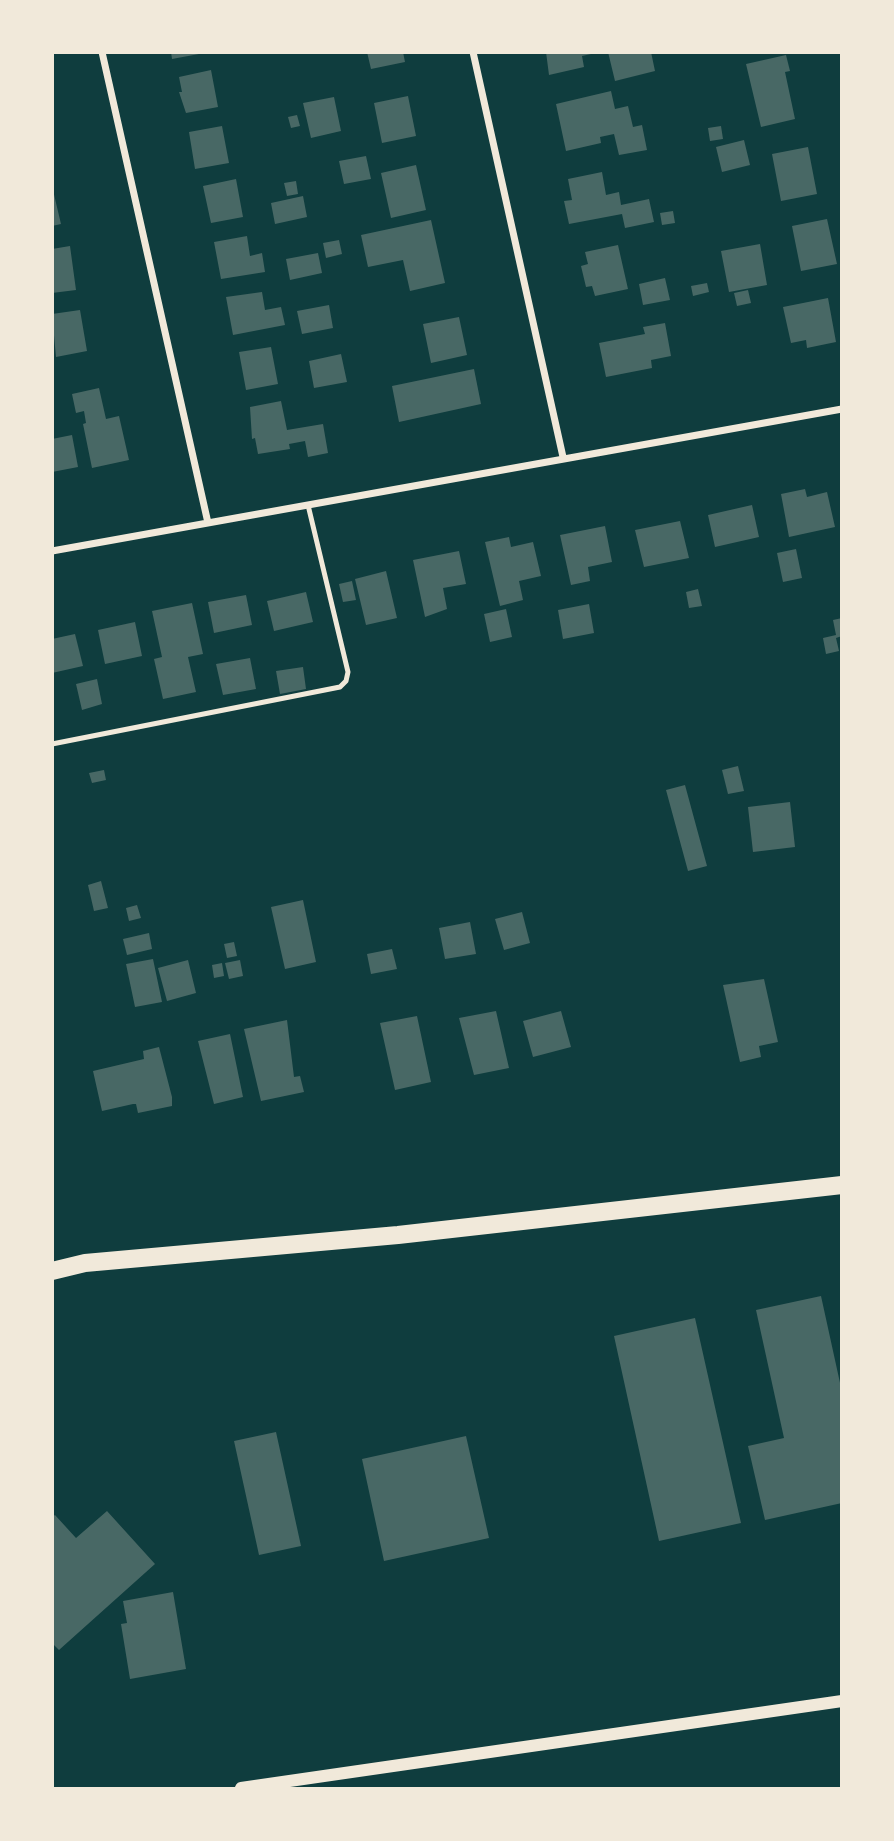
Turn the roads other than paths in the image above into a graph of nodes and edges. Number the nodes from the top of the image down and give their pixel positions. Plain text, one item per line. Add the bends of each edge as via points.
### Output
1 (102, 52) edge
2 (473, 52) edge
3 (842, 409) edge
4 (563, 457) junction
5 (308, 505) junction
6 (208, 523) junction
7 (52, 551) edge
8 (52, 744) edge
9 (842, 1185) edge
10 (52, 1271) edge
11 (842, 1701) edge
12 (241, 1788) edge

1 - 6 street
2 - 4 street
3 - 4 street
4 - 5 street
5 - 6 street
5 - 8 lane via 348,672 340,687
6 - 7 street
9 - 10 main road via 411,1233 85,1263
11 - 12 street

